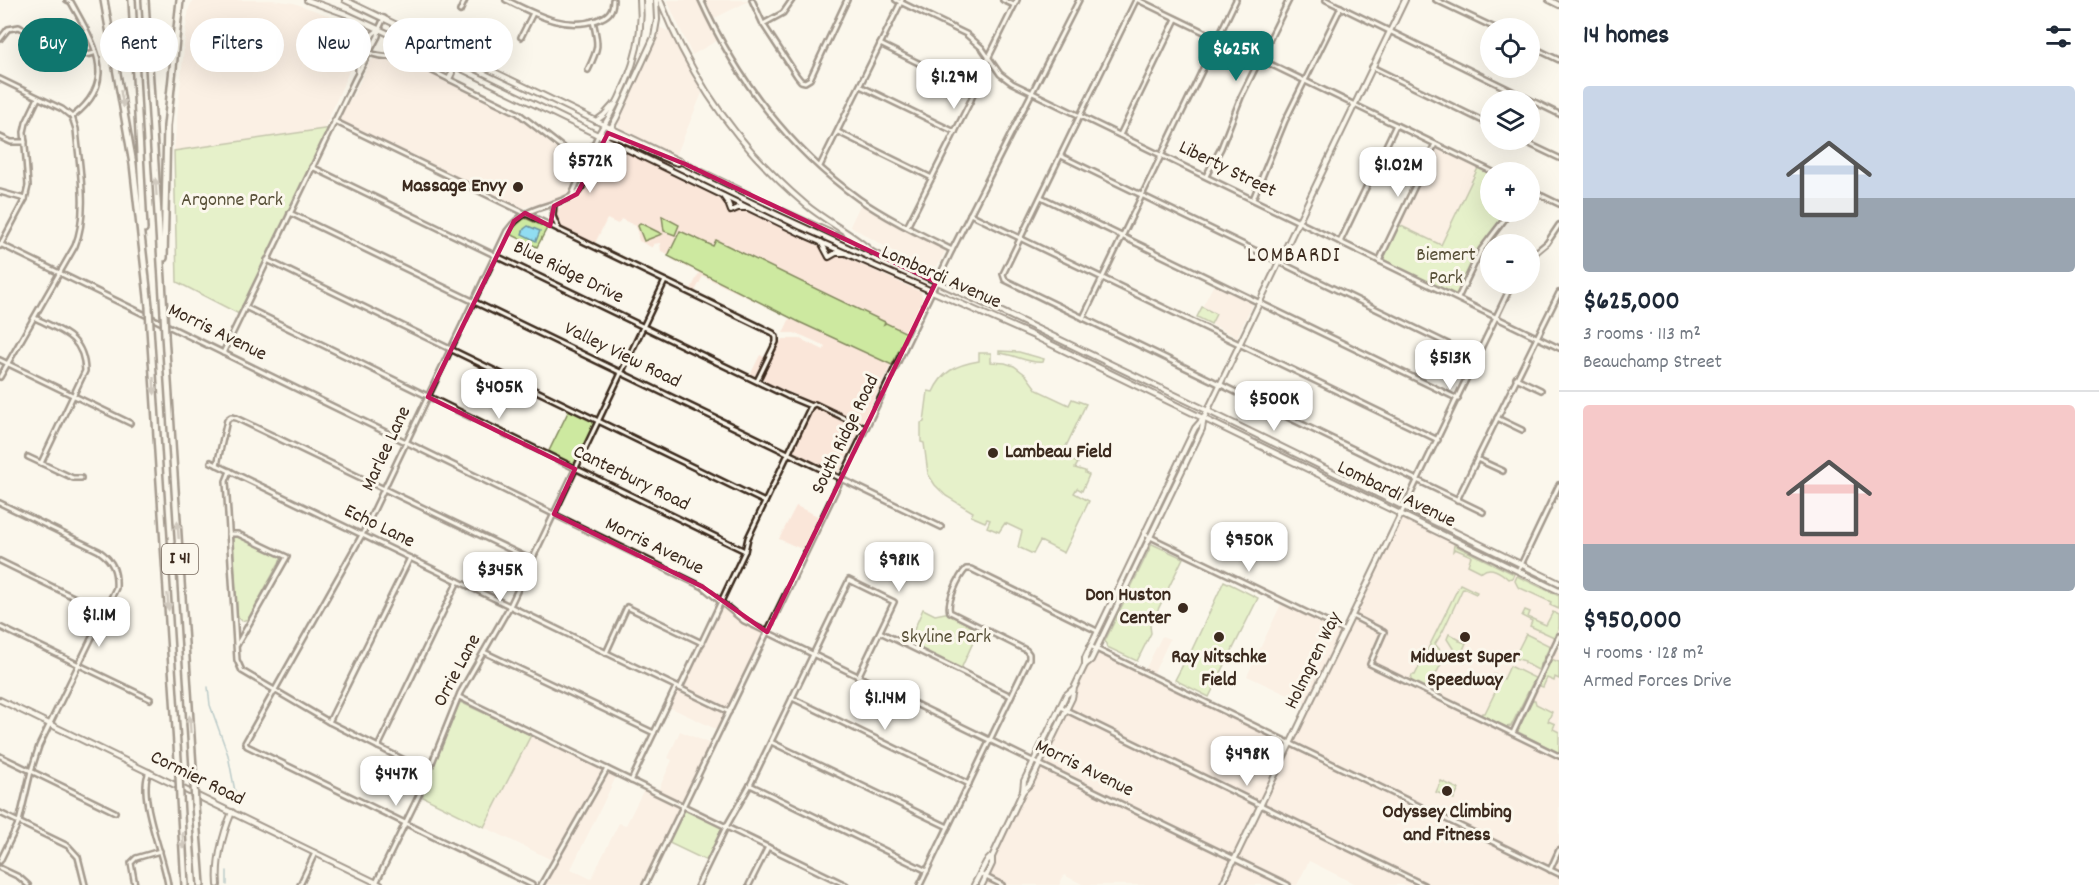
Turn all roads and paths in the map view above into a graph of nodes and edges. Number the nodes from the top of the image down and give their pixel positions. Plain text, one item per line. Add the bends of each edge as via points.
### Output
1 (67, 0) edge
2 (104, 0) edge
3 (132, 0) edge
4 (145, 0) edge
5 (181, 0) edge
6 (307, 0) edge
7 (345, 0) edge
8 (465, 0) edge
9 (506, 0) edge
10 (613, 0) edge
11 (639, 0) edge
12 (656, 0) edge
13 (660, 0) edge
14 (701, 0) edge
15 (752, 0) edge
16 (792, 0) edge
17 (847, 0) edge
18 (896, 0) edge
19 (1003, 0) edge
20 (1017, 0) edge
21 (1079, 0) edge
22 (1137, 0) edge
23 (1235, 0) edge
24 (1289, 0) edge
25 (1326, 0) edge
26 (1405, 0) edge
27 (1436, 0) edge
28 (1549, 0) edge
29 (901, 1) edge
30 (1559, 5) edge
31 (1014, 6) junction
32 (1341, 7) junction
33 (460, 10) dead end
34 (532, 13) junction
35 (384, 18) edge
36 (1176, 19) junction
37 (383, 20) edge
38 (593, 21) junction
39 (1480, 21) edge
40 (763, 24) junction
41 (379, 29) junction
42 (383, 31) edge
43 (1389, 31) junction
44 (520, 37) dead end
45 (0, 39) edge
46 (1217, 39) junction
47 (880, 45) junction
48 (371, 51) edge
49 (1540, 51) edge
50 (95, 53) junction
51 (371, 53) edge
52 (636, 54) junction
53 (644, 58) junction
54 (988, 58) junction
55 (1259, 59) junction
56 (1559, 60) edge
57 (1372, 68) junction
58 (588, 70) dead end
59 (452, 72) edge
60 (468, 72) edge
61 (495, 72) edge
62 (358, 73) joint
63 (0, 79) edge
64 (449, 79) junction
65 (1304, 81) junction
66 (860, 86) junction
67 (975, 91) junction
68 (1032, 93) junction
69 (38, 98) junction
70 (616, 103) junction
71 (1354, 105) junction
72 (1559, 114) edge
73 (1080, 115) junction
74 (72, 117) junction
75 (1480, 120) edge
76 (334, 121) junction
77 (596, 121) junction
78 (605, 125) junction
79 (1396, 125) junction
80 (611, 128) junction
81 (838, 132) junction
82 (955, 132) junction
83 (608, 133) junction
84 (598, 135) junction
85 (1120, 135) junction
86 (0, 138) edge
87 (605, 138) junction
88 (25, 142) junction
89 (1435, 144) junction
90 (1540, 149) edge
91 (1162, 155) junction
92 (588, 156) junction
93 (1060, 156) junction
94 (575, 158) junction
95 (1559, 158) edge
96 (685, 164) junction
97 (820, 166) junction
98 (1480, 166) edge
99 (312, 167) junction
100 (583, 169) junction
101 (1206, 176) junction
102 (932, 178) junction
103 (0, 192) edge
104 (572, 195) junction
105 (722, 195) junction
106 (1540, 195) edge
107 (1142, 196) junction
108 (1040, 197) junction
109 (1252, 199) junction
110 (26, 200) junction
111 (555, 204) junction
112 (1559, 204) edge
113 (751, 209) junction
114 (290, 213) junction
115 (525, 213) junction
116 (970, 214) junction
117 (1299, 222) junction
118 (1502, 222) edge
119 (1559, 225) edge
120 (907, 227) junction
121 (559, 230) junction
122 (1020, 237) junction
123 (1122, 237) junction
124 (820, 242) junction
125 (1340, 242) junction
126 (0, 245) edge
127 (1540, 249) edge
128 (952, 250) junction
129 (847, 254) junction
130 (496, 255) junction
131 (874, 255) junction
132 (267, 260) junction
133 (1379, 261) junction
134 (1280, 263) junction
135 (60, 273) junction
136 (147, 276) junction
137 (1102, 277) junction
138 (665, 281) junction
139 (936, 282) junction
140 (932, 291) junction
141 (1559, 293) edge
142 (1508, 294) edge
143 (1458, 298) junction
144 (474, 301) junction
145 (1260, 303) junction
146 (245, 307) junction
147 (164, 310) junction
148 (34, 318) junction
149 (1083, 318) junction
150 (1497, 318) junction
151 (643, 326) junction
152 (1536, 337) junction
153 (1240, 344) junction
154 (1559, 348) edge
155 (451, 350) junction
156 (223, 353) junction
157 (1477, 358) junction
158 (0, 360) edge
159 (8, 364) junction
160 (622, 372) junction
161 (0, 377) edge
162 (1516, 378) junction
163 (757, 381) junction
164 (1220, 384) junction
165 (1541, 390) dead end
166 (74, 396) junction
167 (428, 397) junction
168 (1458, 399) junction
169 (811, 406) junction
170 (1208, 411) junction
171 (1204, 418) junction
172 (1497, 418) junction
173 (598, 422) junction
174 (130, 423) dead end
175 (866, 429) junction
176 (1522, 430) dead end
177 (1438, 440) junction
178 (406, 442) junction
179 (789, 453) junction
180 (28, 457) dead end
181 (1477, 459) junction
182 (211, 462) dead end
183 (41, 463) junction
184 (218, 465) junction
185 (575, 469) junction
186 (230, 471) junction
187 (1503, 471) dead end
188 (81, 478) dead end
189 (841, 479) junction
190 (1418, 480) junction
191 (1559, 485) edge
192 (384, 489) junction
193 (1457, 500) junction
194 (765, 502) junction
195 (0, 503) edge
196 (1404, 508) junction
197 (1483, 512) dead end
198 (554, 514) junction
199 (1401, 514) junction
200 (940, 526) dead end
201 (229, 534) junction
202 (1144, 534) junction
203 (362, 535) junction
204 (1150, 537) junction
205 (745, 551) junction
206 (410, 558) junction
207 (0, 561) edge
208 (532, 561) junction
209 (1521, 564) junction
210 (1518, 571) junction
211 (458, 581) junction
212 (1559, 583) edge
213 (1559, 591) edge
214 (721, 602) junction
215 (510, 606) junction
216 (105, 612) junction
217 (1352, 616) junction
218 (0, 627) edge
219 (1097, 631) junction
220 (1345, 631) junction
221 (767, 632) junction
222 (880, 632) junction
223 (1559, 636) edge
224 (702, 643) junction
225 (1090, 646) junction
226 (236, 647) junction
227 (1096, 648) junction
228 (484, 652) junction
229 (606, 653) junction
230 (813, 654) junction
231 (79, 665) junction
232 (1085, 665) junction
233 (858, 677) junction
234 (678, 687) junction
235 (1074, 688) junction
236 (274, 690) junction
237 (1011, 696) junction
238 (458, 697) junction
239 (792, 698) junction
240 (150, 699) dead end
241 (0, 700) edge
242 (1060, 707) junction
243 (1066, 711) junction
244 (729, 712) junction
245 (329, 722) junction
246 (50, 724) junction
247 (1513, 733) junction
248 (654, 734) junction
249 (990, 740) junction
250 (771, 741) junction
251 (1291, 743) junction
252 (378, 747) junction
253 (0, 756) edge
254 (1559, 756) edge
255 (1034, 762) junction
256 (1040, 765) junction
257 (607, 769) junction
258 (31, 771) junction
259 (149, 772) junction
260 (428, 772) junction
261 (631, 781) junction
262 (969, 784) junction
263 (750, 785) junction
264 (1023, 791) junction
265 (1261, 805) junction
266 (683, 806) junction
267 (115, 812) dead end
268 (232, 812) junction
269 (0, 813) edge
270 (19, 822) junction
271 (405, 824) junction
272 (726, 827) junction
273 (948, 827) junction
274 (768, 847) junction
275 (1559, 850) edge
276 (160, 851) junction
277 (315, 853) junction
278 (992, 857) junction
279 (1235, 859) junction
280 (0, 861) edge
281 (0, 868) edge
282 (927, 870) junction
283 (1550, 870) junction
284 (980, 874) junction
285 (1559, 874) edge
286 (986, 877) junction
287 (379, 884) edge
288 (28, 885) edge
289 (85, 885) edge
290 (135, 885) edge
291 (168, 885) edge
292 (185, 885) edge
293 (201, 885) edge
294 (218, 885) edge
295 (300, 885) edge
296 (532, 885) edge
297 (541, 885) edge
298 (645, 885) edge
299 (698, 885) edge
300 (749, 885) edge
301 (846, 885) edge
302 (920, 885) edge
303 (974, 885) edge
304 (982, 885) edge
305 (1002, 885) edge
306 (1222, 885) edge
307 (1288, 885) edge
308 (1424, 885) edge

1 - 50 street via 90,37
2 -> 136 highway via 132,155
3 - 136 highway, I 41
147 -> 4 highway, I 41
5 - 147 highway via 165,160
6 - 41 main road, Lombardi Avenue
7 - 35 main road, Lombardi Avenue
8 - 33 street
9 - 34 street
10 - 38 street via 611,12
11 - 52 main road via 641,25
12 - 53 main road via 657,26
13 - 131 main road via 698,78 747,147 805,204
14 - 97 street via 733,63 756,96
15 - 40 street
16 - 40 street via 783,13
17 - 40 street via 805,82 796,76
18 - 29 street, Liberty Street
19 - 31 street
20 - 31 street
21 - 68 street, South Ridge Road
22 - 36 street
22 - 73 street
23 - 46 street
24 - 55 street
25 - 32 street
26 - 43 main road
27 - 39 street
28 - 30 main road
29 - 47 street
29 - 54 street, Liberty Street via 966,34
31 - 54 street
32 - 43 street
32 - 65 street
34 - 38 street via 566,23
34 - 44 street
36 - 46 street
36 - 85 street
37 - 41 street
38 - 58 street via 598,44
41 - 42 main road, Lombardi Avenue
41 - 48 street
41 - 62 street via 365,49
43 - 57 main road
43 - 72 street
45 - 50 street via 8,29 19,27 76,54
46 - 55 street
46 - 91 street
47 - 66 street
47 - 67 street
49 - 56 street
50 - 74 street via 100,77 97,89
51 - 64 street via 401,57
52 - 53 street
52 - 70 main road
53 - 80 main road
54 - 67 street
54 - 68 street, Liberty Street via 1000,74
55 - 65 street
55 - 101 street
57 - 71 main road
57 - 75 street
59 - 64 main road
60 - 84 main road, Lombardi Avenue
61 - 77 main road, Lombardi Avenue
62 - 76 street
63 - 69 street
64 - 94 street via 521,115
65 - 71 street
65 - 109 street
66 - 81 street
66 - 82 street
67 - 82 street
68 - 73 street, Liberty Street
68 - 116 street, South Ridge Road
69 - 74 street
69 - 88 street via 26,123
70 - 77 main road
70 - 78 main road
71 - 79 street
71 - 117 main road
73 - 85 street, Liberty Street
73 - 93 street
74 - 135 street via 81,224 75,246
76 - 99 street
76 - 115 street
77 - 78 main road, Lombardi Avenue
78 - 80 main road, Lombardi Avenue
78 - 84 main road
79 - 89 street
79 - 125 street
80 - 83 main road
80 - 96 main road, Lombardi Avenue
81 - 97 street
81 - 102 street
82 - 102 street
83 - 84 main road
83 - 87 main road
83 - 96 main road via 657,157
84 - 87 main road, Lombardi Avenue
84 - 92 street
85 - 91 street, Liberty Street
86 - 88 street
87 - 104 street via 581,188
87 - 105 main road, Lombardi Avenue
88 - 110 street
89 - 98 street
89 - 133 street
90 - 95 street
91 - 101 street, Liberty Street
91 - 107 street
92 - 94 street
92 - 100 street
93 - 107 street
93 - 108 street
94 - 100 street
96 - 131 main road, Lombardi Avenue
97 - 120 street via 860,199
99 - 114 street
99 - 130 street, Blue Ridge Drive
100 - 104 street
101 - 109 street, Liberty Street
102 - 120 street
103 - 110 street
104 - 111 street
105 - 113 main road, Lombardi Avenue
105 - 113 main road via 730,211 739,207
106 - 112 street
107 - 123 street
107 - 134 street
108 - 122 street
108 - 123 street
109 - 117 street, Liberty Street
110 - 126 street
111 - 115 street
111 - 121 street via 553,214
113 - 124 main road, Lombardi Avenue
114 - 132 street
114 - 144 street, Valley View Road
115 - 121 street
115 - 130 street, Marlee Lane via 511,226
116 - 122 street
116 - 128 street, South Ridge Road
117 - 125 street, Liberty Street
117 - 134 main road
118 - 143 street via 1481,250
119 - 127 street
120 - 128 street
121 - 138 street
122 - 137 street
122 - 149 street via 1003,278
123 - 137 street
123 - 145 street
124 - 129 main road, Lombardi Avenue
124 - 129 main road via 829,256
125 - 133 street, Liberty Street
126 - 135 street, Morris Avenue
128 - 139 street, South Ridge Road
129 - 140 main road, Lombardi Avenue
130 - 144 street, Marlee Lane
130 - 151 street, Blue Ridge Drive
131 - 139 main road, Lombardi Avenue
132 - 146 street
132 - 155 street
133 - 143 street, Liberty Street
134 - 145 main road
134 - 157 street
135 - 148 street
135 - 156 street, Morris Avenue
136 -> 292 highway, I 41, bridge
137 - 149 street
137 - 153 street
138 - 151 street, Orrie Lane
138 - 163 street via 773,333 775,344
139 - 140 street, South Ridge Road
139 - 170 main road, Lombardi Avenue
140 - 171 main road, Lombardi Avenue
140 - 175 street, South Ridge Road
141 - 152 street
142 - 150 street
143 - 150 street, Liberty Street
144 - 155 street, Marlee Lane
144 - 160 street, Valley View Road
145 - 153 main road
145 - 168 street
146 - 156 street
146 - 167 street, Canterbury Road
293 -> 147 highway, I 41, bridge
148 - 159 street
148 - 166 street via 72,336 79,345 85,370
149 - 164 street
150 - 152 street, Liberty Street
150 - 157 street
151 - 160 street, Orrie Lane
151 - 163 street, Blue Ridge Drive
152 - 154 street, Liberty Street
152 - 162 street
153 - 164 main road
153 - 177 street
155 - 167 street, Marlee Lane
155 - 173 street
156 - 178 street, Morris Avenue
157 - 168 street
158 - 159 street
159 - 161 street
159 - 166 street
160 - 173 street, Orrie Lane
160 - 179 street, Valley View Road
162 - 165 street
162 - 172 street
163 - 169 street, Blue Ridge Drive
164 - 170 main road
164 - 190 street
166 - 174 street
166 - 183 street
167 - 178 street, Marlee Lane
167 - 185 street, Canterbury Road
168 - 177 street
169 - 175 street, Blue Ridge Drive via 815,404
169 - 179 street
170 - 171 main road
170 - 196 main road, Lombardi Avenue
171 - 199 main road, Lombardi Avenue
171 - 202 main road via 1195,428
171 - 204 main road
172 - 176 street
172 - 181 street
173 - 185 street, Orrie Lane
173 - 194 street
175 - 189 street, South Ridge Road
177 - 190 street
178 - 192 street, Marlee Lane
178 - 198 street, Morris Avenue
179 - 189 street, Valley View Road
179 - 194 street
180 - 183 street
181 - 187 street
181 - 193 street
182 - 184 street, Echo Lane
183 - 188 street
184 - 186 street, Echo Lane
184 - 192 street via 227,420 236,417
185 - 198 street, Orrie Lane
185 - 205 street, Canterbury Road
186 - 201 street via 226,481
186 - 203 street, Echo Lane
189 - 200 street, Valley View Road
189 - 221 street, South Ridge Road
190 - 193 street
190 - 196 street
191 - 209 street
192 - 203 street, Marlee Lane
192 - 208 street
193 - 197 street
194 - 205 street
195 - 216 street via 108,558 117,577
196 - 199 street
196 - 209 main road, Lombardi Avenue
198 - 208 street, Orrie Lane
198 - 214 street, Morris Avenue via 703,587
199 - 210 main road, Lombardi Avenue
199 - 217 main road, Holmgren Way
201 - 226 street
201 - 226 street via 238,534 286,557
202 - 204 street
202 - 219 main road
203 - 206 street, Echo Lane
203 - 236 street, Marlee Lane
204 - 220 street
204 - 227 main road
205 - 214 street
206 - 211 street, Echo Lane
206 - 245 street
207 - 216 street
208 - 215 street, Orrie Lane
209 - 210 street
209 - 212 main road, Lombardi Avenue
210 - 213 main road, Lombardi Avenue
211 - 215 street, Echo Lane
211 - 252 street
214 - 221 street, Morris Avenue via 744,621
214 - 224 street
215 - 228 street, Orrie Lane
215 - 229 street, Echo Lane
216 - 231 street
217 - 220 main road, Holmgren Way
217 - 247 street via 1384,632 1370,664
218 - 231 street
219 - 225 main road
219 - 237 street via 966,569 948,609 1029,654
220 - 251 main road, Holmgren Way
221 - 230 street, Morris Avenue
221 - 244 street, South Ridge Road
222 - 230 street via 894,602 849,580
222 - 233 street
222 - 237 street
223 - 247 street
224 - 229 street via 627,607
224 - 234 street
225 - 227 street
225 - 232 main road
226 - 236 street via 242,671
227 - 232 main road
227 - 251 street
228 - 238 street, Orrie Lane
228 - 248 street
229 - 234 street, Echo Lane
230 - 233 street, Morris Avenue
230 - 239 street
231 - 240 street
231 - 246 street
232 - 235 main road
233 - 249 street, Morris Avenue
234 - 244 street, Echo Lane
234 - 248 street
235 - 242 main road
235 - 243 main road
236 - 245 street
236 - 271 street, Marlee Lane via 246,741 247,746
237 - 249 street
238 - 257 street
238 - 260 street, Orrie Lane
239 - 250 street
239 - 262 street
241 - 246 main road, Cormier Road
242 - 243 street
242 - 255 main road
243 - 256 main road
243 - 265 street
244 - 266 street, South Ridge Road
245 - 252 street
246 - 258 street
246 - 259 main road, Cormier Road
247 - 254 street
248 - 261 street
249 - 255 street, Morris Avenue
249 - 262 street
250 - 263 street
250 - 273 street
251 - 265 main road, Holmgren Way
251 - 283 street
252 - 260 street
253 - 258 street
255 - 256 street, Morris Avenue
255 - 264 main road
256 - 264 main road
256 - 279 street, Morris Avenue
257 - 261 street
257 - 297 street
258 - 267 street
258 - 270 street
259 - 268 main road, Cormier Road
259 - 276 street via 145,789
260 - 271 street, Orrie Lane
261 - 266 street
262 - 273 street
263 - 272 street
263 - 282 street
264 - 278 main road
265 - 279 main road, Holmgren Way
265 - 308 street
266 - 272 street
266 - 298 street, South Ridge Road
268 - 277 main road, Cormier Road
268 - 294 main road via 219,855
269 - 270 street
270 - 280 street
270 - 289 street via 74,850
271 - 287 street, Orrie Lane
271 - 296 street
272 - 274 street
272 - 299 street
273 - 282 street
274 - 300 street
274 - 301 street
275 - 283 street
276 - 290 street via 131,863
276 - 291 street
277 - 287 main road, Cormier Road
277 - 295 street
278 - 284 main road
278 - 286 main road
279 - 306 main road, Holmgren Way
279 - 307 street, Morris Avenue
281 - 288 street
282 - 302 street
283 - 285 street
284 - 286 street
284 - 303 main road
286 - 304 main road
286 - 305 street

